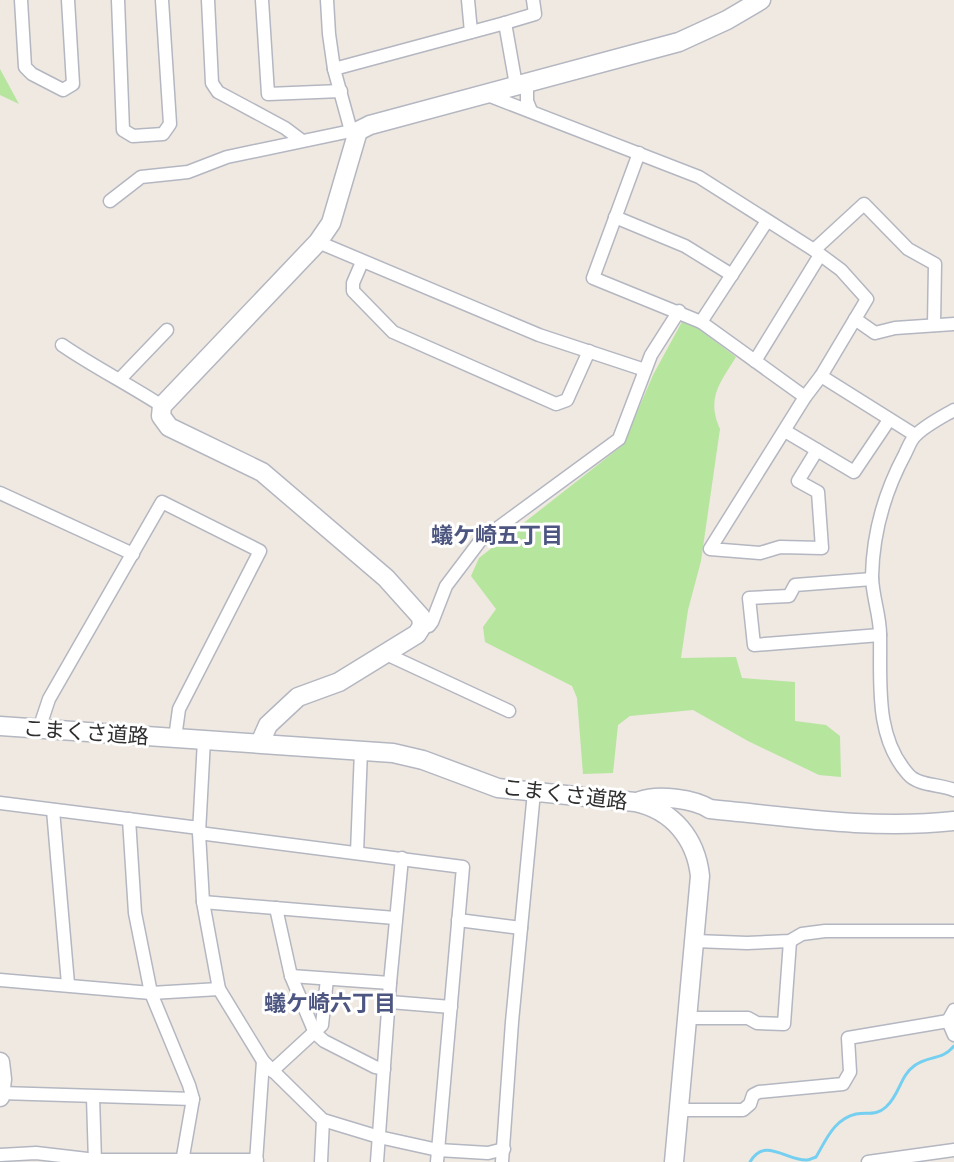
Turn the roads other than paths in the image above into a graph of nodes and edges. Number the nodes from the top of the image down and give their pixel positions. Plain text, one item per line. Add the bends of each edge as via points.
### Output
1 (21, 0) edge
2 (68, 0) edge
3 (118, 0) edge
4 (162, 0) edge
5 (208, 0) edge
6 (262, 0) edge
7 (327, 0) edge
8 (468, 0) edge
9 (533, 0) edge
10 (761, 0) edge
11 (505, 23) junction
12 (471, 32) junction
13 (334, 69) junction
14 (521, 84) junction
15 (341, 91) junction
16 (485, 94) junction
17 (531, 111) junction
18 (354, 132) junction
19 (301, 140) junction
20 (639, 153) junction
21 (110, 201) dead end
22 (615, 217) junction
23 (767, 220) junction
24 (318, 242) junction
25 (817, 252) junction
26 (362, 262) junction
27 (732, 275) junction
28 (679, 311) junction
29 (855, 319) junction
30 (701, 322) junction
31 (954, 324) edge
32 (934, 325) junction
33 (167, 330) dead end
34 (62, 345) dead end
35 (589, 351) junction
36 (755, 361) junction
37 (645, 370) junction
38 (821, 376) junction
39 (120, 379) junction
40 (806, 398) junction
41 (162, 406) junction
42 (954, 410) edge
43 (889, 420) junction
44 (785, 431) junction
45 (915, 435) junction
46 (817, 450) junction
47 (0, 493) edge
48 (133, 554) junction
49 (872, 579) junction
50 (422, 626) junction
51 (880, 636) junction
52 (384, 653) junction
53 (509, 711) dead end
54 (42, 720) dead end
55 (0, 726) edge
56 (175, 738) junction
57 (204, 740) junction
58 (260, 743) junction
59 (361, 750) junction
60 (954, 790) edge
61 (534, 792) junction
62 (635, 802) junction
63 (0, 803) edge
64 (710, 809) junction
65 (53, 810) junction
66 (129, 819) junction
67 (954, 821) edge
68 (682, 829) junction
69 (199, 830) junction
70 (357, 853) junction
71 (402, 858) junction
72 (203, 902) junction
73 (276, 908) junction
74 (395, 918) junction
75 (458, 920) junction
76 (521, 928) junction
77 (954, 931) edge
78 (694, 941) junction
79 (790, 941) junction
80 (291, 976) junction
81 (327, 979) junction
82 (0, 980) edge
83 (390, 983) junction
84 (68, 984) junction
85 (219, 989) junction
86 (151, 993) junction
87 (390, 1002) junction
88 (451, 1006) junction
89 (951, 1015) edge
90 (687, 1018) junction
91 (315, 1033) junction
92 (954, 1035) edge
93 (263, 1061) junction
94 (0, 1062) edge
95 (384, 1069) junction
96 (272, 1071) junction
97 (0, 1095) edge
98 (93, 1097) junction
99 (193, 1099) junction
100 (678, 1110) junction
101 (323, 1120) junction
102 (379, 1137) junction
103 (504, 1149) junction
104 (954, 1150) edge
105 (0, 1155) edge
106 (437, 1156) edge
107 (95, 1161) edge
108 (182, 1161) edge
109 (256, 1161) edge
110 (321, 1162) edge
111 (377, 1162) edge
112 (502, 1162) edge
113 (674, 1162) edge
114 (868, 1162) edge

1 - 2 street via 25,67 63,90 73,84
3 - 4 street via 123,130 133,136 163,134 170,124
5 - 19 street via 212,83 218,92
6 - 15 street via 268,94
7 - 13 street
8 - 12 street
9 - 11 street via 535,14
10 - 14 street via 679,42
11 - 12 street
11 - 14 street
12 - 13 street
13 - 15 street
14 - 16 street
14 - 17 street
15 - 18 street
16 - 17 street
16 - 18 street
17 - 20 street
18 - 19 street
18 - 24 street via 331,224
19 - 21 street via 227,157 188,172 141,177
20 - 22 street
20 - 23 street via 699,177
22 - 27 street via 685,246
22 - 28 street via 593,278
23 - 25 street
23 - 27 street
24 - 26 street
24 - 41 street
25 - 29 street via 841,270 867,299
25 - 32 street via 864,204 908,249 935,264
25 - 36 street
26 - 35 street via 539,335
26 - 35 street via 353,291 393,332 556,404 567,400
27 - 30 street
28 - 30 street
28 - 37 street
29 - 32 street via 875,333
29 - 38 street
30 - 36 street
31 - 32 street
33 - 39 street
34 - 39 street
35 - 37 street
36 - 40 street
37 - 50 street via 619,439 480,541 446,586 432,622
38 - 40 street
38 - 43 street
39 - 41 street
40 - 44 street
41 - 50 street via 161,416 169,427 262,472 386,578 421,617
42 - 45 street
43 - 45 street
43 - 46 street via 854,472
44 - 46 street
44 - 46 street via 710,549 760,553 780,547 822,548 818,492 798,481
45 - 49 street via 884,501 875,535
47 - 48 street
48 - 54 street via 49,699
48 - 56 street via 162,502 260,551 179,709
49 - 51 street
49 - 51 street via 795,585 789,596 749,598 754,645
50 - 52 street via 417,634
51 - 60 street via 884,724 896,756 916,780
52 - 53 street
52 - 58 street via 339,682 298,697 268,725
55 - 56 street, こまくさ道路
56 - 57 street, こまくさ道路
57 - 58 street, こまくさ道路
57 - 69 street
58 - 59 street, こまくさ道路
59 - 61 street, こまくさ道路 via 423,759 498,789
59 - 70 street
61 - 62 street, こまくさ道路
61 - 76 street
62 - 64 street via 648,798 692,801
62 - 68 street, こまくさ道路 via 655,808
63 - 65 street
64 - 67 street via 855,824
64 - 68 street
65 - 66 street
65 - 84 street
66 - 69 street
66 - 86 street via 135,913
68 - 78 street, こまくさ道路 via 699,866
69 - 70 street
69 - 72 street
70 - 71 street
71 - 74 street
71 - 75 street via 463,867
72 - 73 street
72 - 85 street
73 - 74 street
73 - 80 street
74 - 83 street
75 - 76 street
75 - 88 street
76 - 103 street
77 - 79 street via 825,931 802,934
78 - 79 street
78 - 90 street, こまくさ道路
79 - 90 street via 784,1024 756,1023 748,1018
80 - 81 street
80 - 91 street
81 - 83 street
81 - 91 street via 322,1025
82 - 84 street
83 - 87 street
84 - 86 street
85 - 86 street
85 - 93 street
86 - 99 street
87 - 88 street
87 - 95 street
88 - 106 street
89 - 92 street
89 - 100 street via 848,1038 850,1072 843,1084 759,1092 743,1110
90 - 100 street, こまくさ道路
91 - 95 street via 354,1057
91 - 96 street
93 - 96 street
93 - 109 street
94 - 97 street
95 - 102 street
96 - 101 street
97 - 98 street
98 - 99 street
98 - 107 street
99 - 108 street
100 - 113 street, こまくさ道路
101 - 102 street
101 - 110 street
102 - 106 street
102 - 111 street
103 - 106 street
103 - 112 street
104 - 114 street
105 - 107 street via 36,1153
107 - 108 street
108 - 109 street

